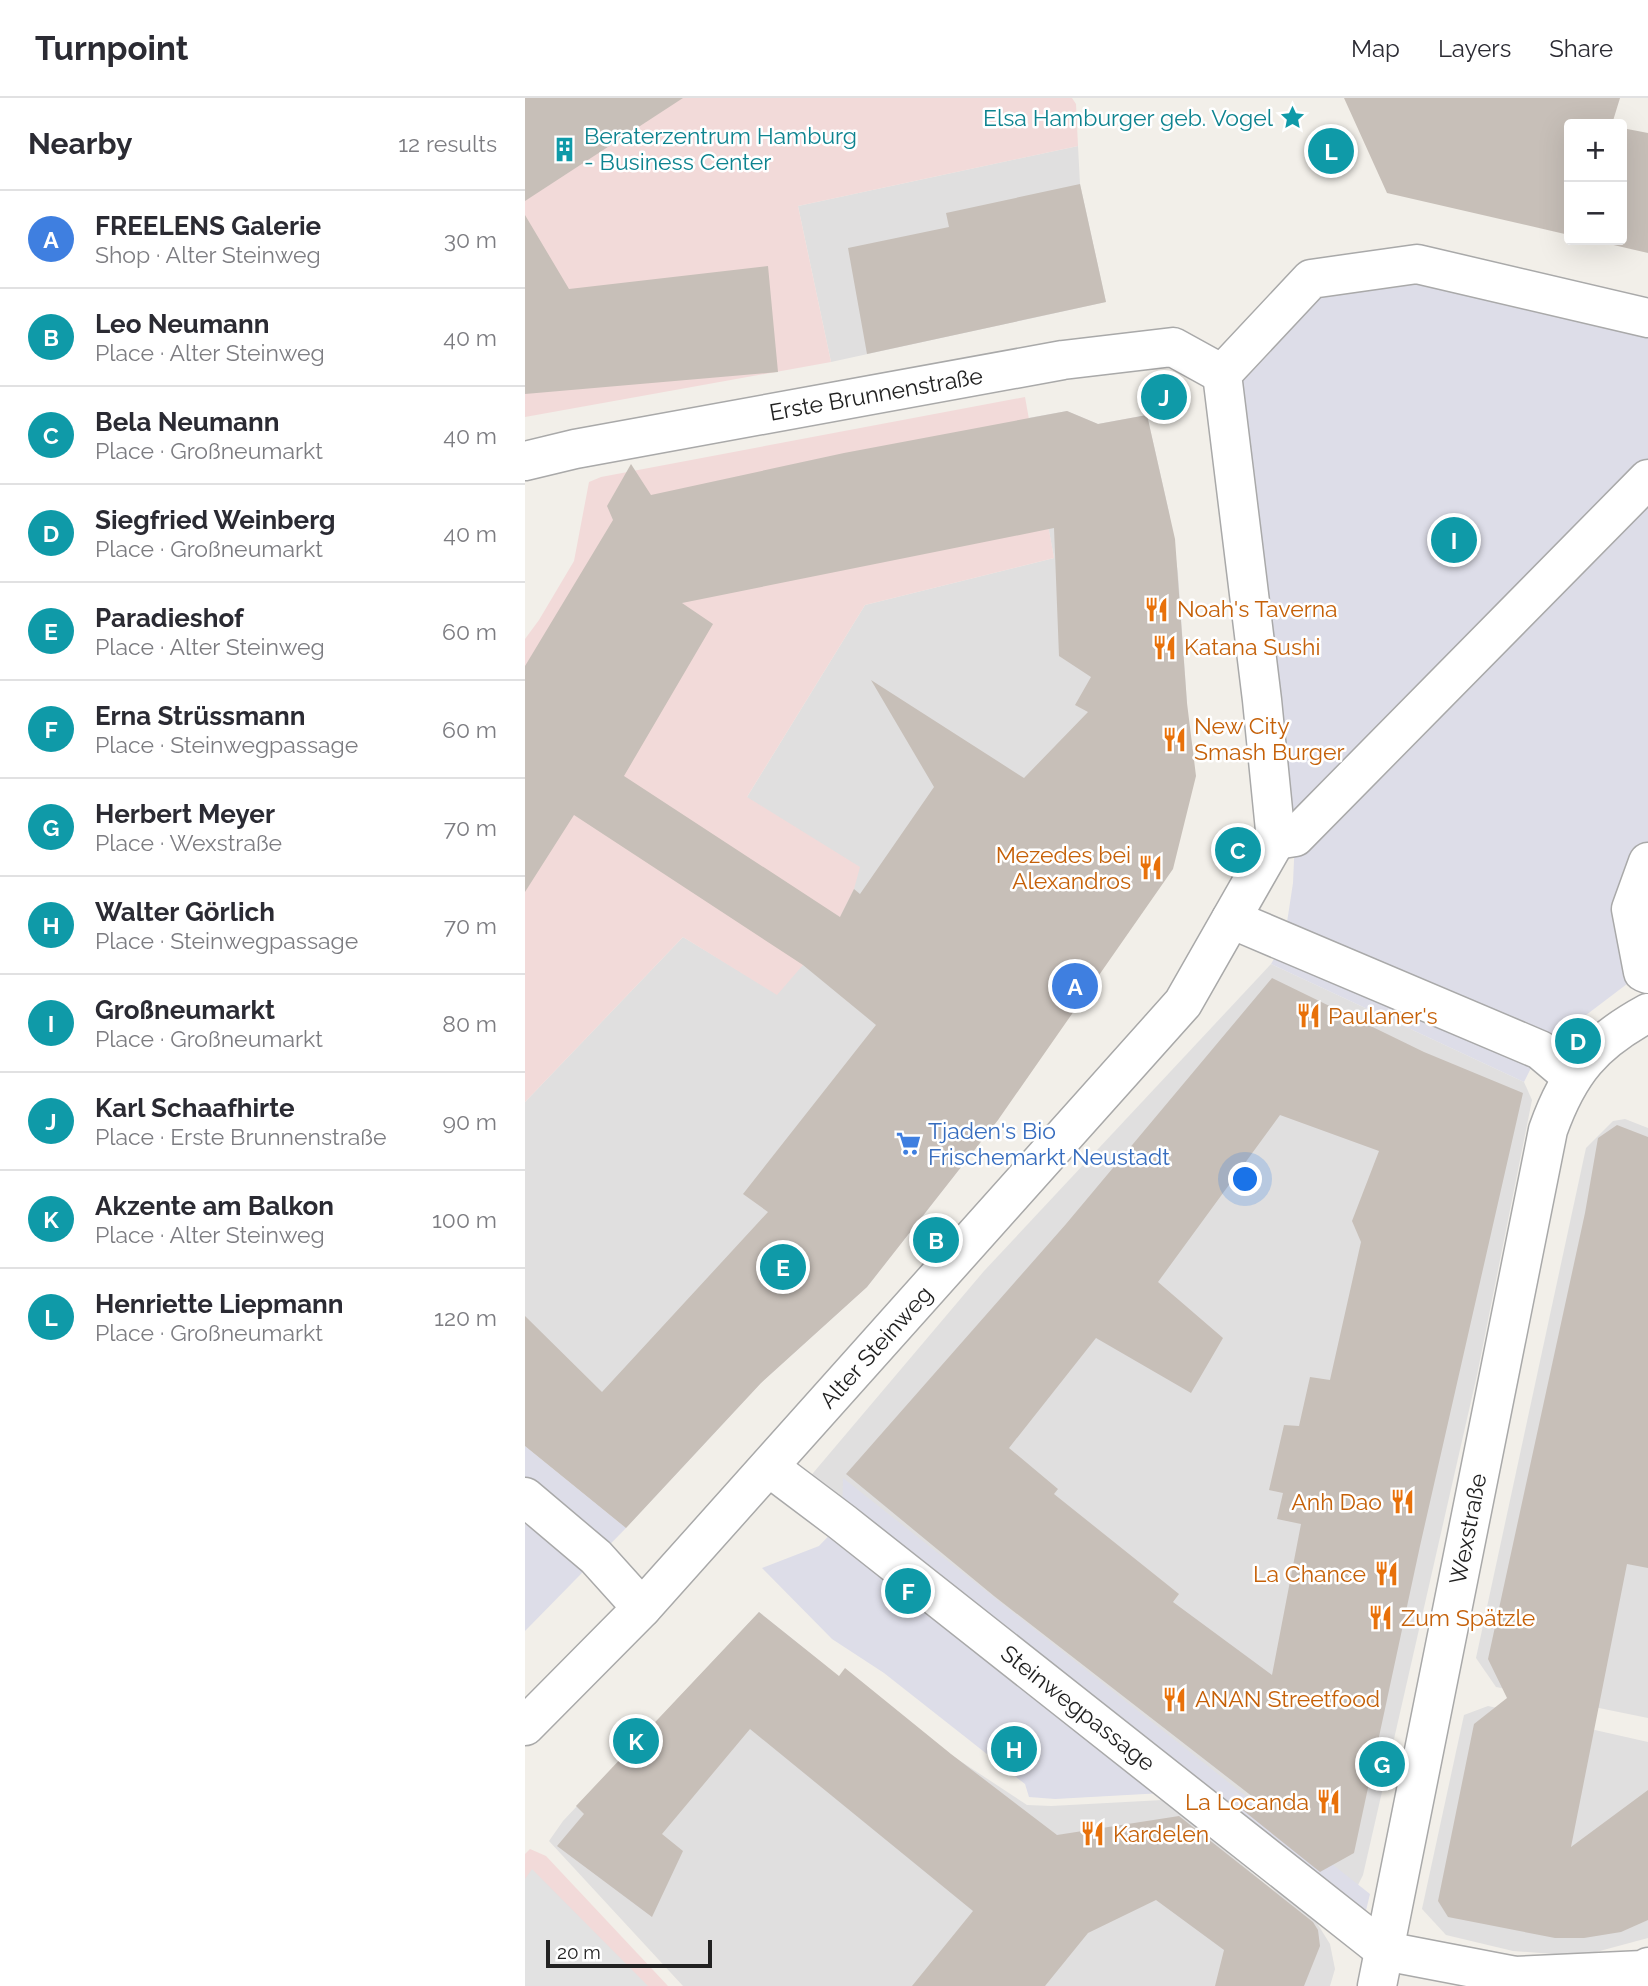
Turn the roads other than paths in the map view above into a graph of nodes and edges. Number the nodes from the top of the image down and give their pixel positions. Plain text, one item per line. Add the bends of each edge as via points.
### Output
1 (1648, 318) edge
2 (1222, 374) junction
3 (525, 461) edge
4 (1648, 479) edge
5 (1276, 840) junction
6 (1648, 862) edge
7 (1231, 919) junction
8 (1648, 974) edge
9 (1648, 1013) edge
10 (1572, 1077) junction
11 (769, 1467) junction
12 (525, 1497) edge
13 (642, 1608) junction
14 (525, 1726) edge
15 (1648, 1967) edge
16 (1381, 1968) edge

1 - 2 street via 1417,264 1311,279
2 - 3 street, Erste Brunnenstraße via 1173,347 1063,360
2 - 5 street
4 - 5 street via 1295,837
5 - 7 street, Alter Steinweg
6 - 8 street via 1631,909 1643,972
7 - 10 street via 1540,1050
7 - 11 street, Alter Steinweg via 1183,1003
9 - 10 street, Wexstraße via 1616,1031 1586,1057
10 - 16 street, Wexstraße via 1548,1130
11 - 13 street, Alter Steinweg
11 - 16 street, Steinwegpassage via 853,1530
12 - 13 street via 596,1557
13 - 14 street, Alter Steinweg
15 - 16 street via 1515,1976

